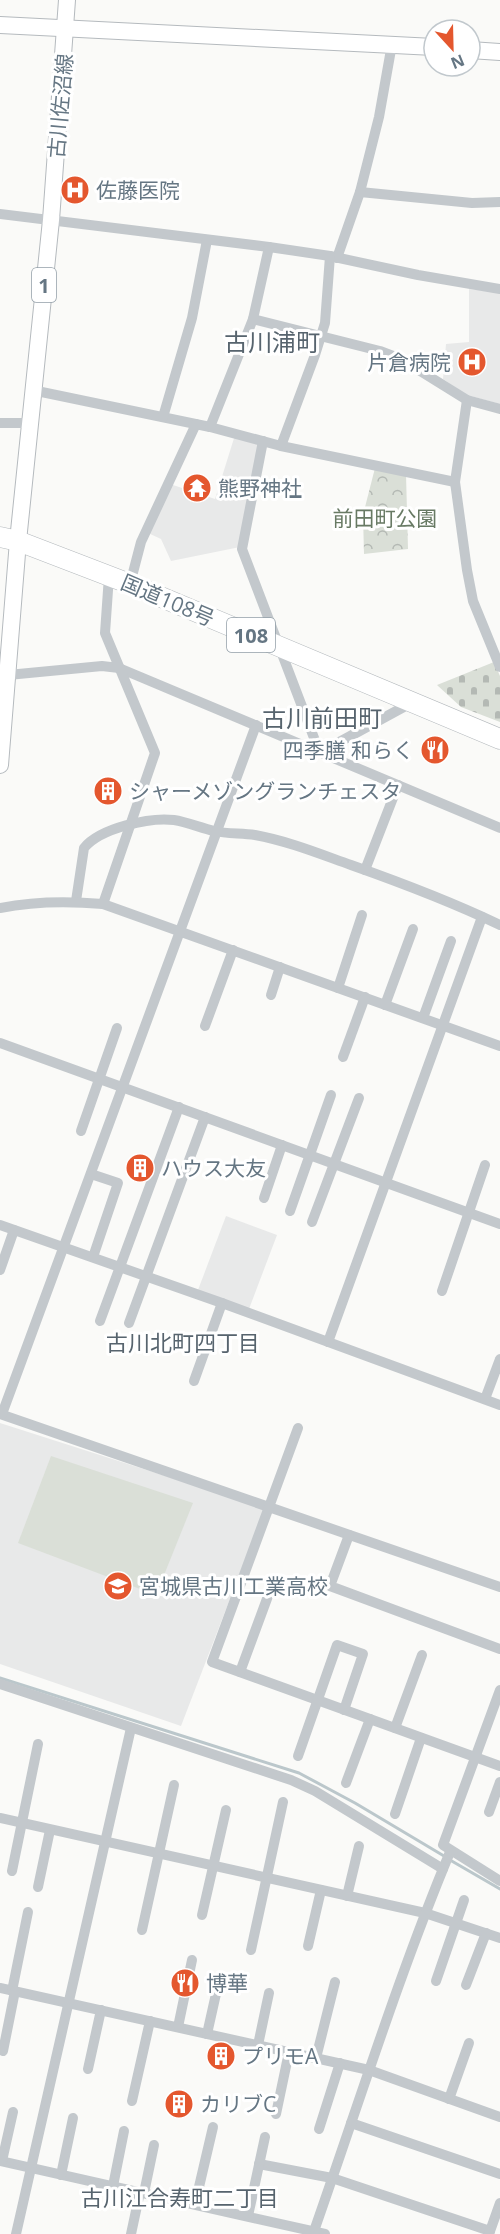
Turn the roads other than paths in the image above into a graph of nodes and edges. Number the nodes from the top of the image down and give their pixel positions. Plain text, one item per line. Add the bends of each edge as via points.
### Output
1 (67, 0) edge
2 (0, 25) edge
3 (66, 30) junction
4 (392, 44) junction
5 (422, 46) edge
6 (482, 51) edge
7 (500, 52) edge
8 (360, 192) junction
9 (500, 202) edge
10 (0, 214) edge
11 (51, 220) junction
12 (207, 240) junction
13 (269, 247) junction
14 (334, 257) junction
15 (500, 289) edge
16 (253, 319) junction
17 (321, 335) junction
18 (32, 390) junction
19 (467, 400) junction
20 (500, 409) edge
21 (163, 417) junction
22 (0, 423) edge
23 (29, 423) junction
24 (196, 424) junction
25 (210, 427) junction
26 (263, 441) junction
27 (281, 446) junction
28 (455, 482) junction
29 (9, 539) edge
30 (109, 576) junction
31 (130, 584) junction
32 (279, 647) junction
33 (500, 667) edge
34 (119, 668) junction
35 (8, 675) junction
36 (411, 703) junction
37 (2, 708) edge
38 (256, 725) junction
39 (500, 739) edge
40 (320, 752) junction
41 (0, 765) edge
42 (398, 785) junction
43 (130, 825) junction
44 (500, 828) edge
45 (215, 831) junction
46 (366, 870) junction
47 (76, 901) junction
48 (103, 904) junction
49 (0, 908) edge
50 (362, 915) dead end
51 (482, 917) junction
52 (500, 926) edge
53 (413, 929) dead end
54 (180, 931) junction
55 (451, 941) dead end
56 (233, 950) junction
57 (280, 967) junction
58 (338, 987) junction
59 (271, 995) dead end
60 (365, 997) junction
61 (385, 1005) junction
62 (423, 1018) junction
63 (443, 1025) junction
64 (205, 1026) dead end
65 (117, 1028) dead end
66 (0, 1043) edge
67 (500, 1046) edge
68 (344, 1056) dead end
69 (99, 1079) junction
70 (124, 1088) junction
71 (331, 1095) dead end
72 (359, 1098) dead end
73 (179, 1107) junction
74 (205, 1117) junction
75 (81, 1131) dead end
76 (282, 1145) junction
77 (310, 1155) junction
78 (336, 1164) junction
79 (485, 1165) dead end
80 (92, 1174) junction
81 (386, 1182) junction
82 (264, 1198) dead end
83 (290, 1211) dead end
84 (469, 1213) junction
85 (312, 1221) dead end
86 (500, 1224) edge
87 (0, 1225) edge
88 (14, 1230) junction
89 (64, 1247) junction
90 (93, 1257) junction
91 (120, 1267) junction
92 (0, 1270) edge
93 (146, 1276) junction
94 (442, 1291) dead end
95 (222, 1303) junction
96 (100, 1321) dead end
97 (129, 1323) dead end
98 (328, 1342) junction
99 (500, 1359) edge
100 (194, 1381) dead end
101 (485, 1399) junction
102 (500, 1405) edge
103 (1, 1414) edge
104 (298, 1428) dead end
105 (269, 1507) junction
106 (349, 1535) junction
107 (500, 1587) edge
108 (268, 1596) dead end
109 (500, 1649) edge
110 (422, 1655) dead end
111 (240, 1672) junction
112 (0, 1684) edge
113 (500, 1690) edge
114 (317, 1700) junction
115 (344, 1710) junction
116 (370, 1719) junction
117 (131, 1728) junction
118 (395, 1728) junction
119 (422, 1738) junction
120 (38, 1744) dead end
121 (298, 1756) dead end
122 (474, 1757) junction
123 (500, 1766) edge
124 (500, 1782) edge
125 (346, 1783) dead end
126 (174, 1785) dead end
127 (283, 1802) dead end
128 (225, 1810) dead end
129 (489, 1812) dead end
130 (395, 1814) dead end
131 (0, 1818) edge
132 (22, 1823) junction
133 (50, 1830) junction
134 (105, 1842) junction
135 (359, 1846) dead end
136 (450, 1852) junction
137 (159, 1854) junction
138 (213, 1866) junction
139 (444, 1867) junction
140 (12, 1870) dead end
141 (267, 1878) junction
142 (500, 1881) edge
143 (38, 1887) dead end
144 (321, 1890) junction
145 (347, 1896) junction
146 (464, 1900) dead end
147 (28, 1912) dead end
148 (425, 1913) junction
149 (202, 1915) dead end
150 (456, 1923) junction
151 (142, 1930) dead end
152 (486, 1933) junction
153 (500, 1938) edge
154 (308, 1946) dead end
155 (252, 1950) dead end
156 (192, 1960) dead end
157 (220, 1976) dead end
158 (435, 1981) dead end
159 (335, 1982) dead end
160 (466, 1985) dead end
161 (0, 1988) edge
162 (14, 1991) junction
163 (269, 1993) dead end
164 (68, 2003) junction
165 (101, 2010) junction
166 (150, 2021) junction
167 (178, 2027) junction
168 (207, 2034) junction
169 (469, 2043) dead end
170 (258, 2045) junction
171 (3, 2051) dead end
172 (289, 2052) junction
173 (316, 2058) junction
174 (340, 2063) junction
175 (88, 2069) dead end
176 (369, 2070) junction
177 (449, 2099) junction
178 (132, 2102) dead end
179 (13, 2112) dead end
180 (276, 2114) dead end
181 (500, 2117) edge
182 (73, 2118) dead end
183 (351, 2122) junction
184 (213, 2127) dead end
185 (319, 2129) dead end
186 (124, 2131) dead end
187 (265, 2137) dead end
188 (154, 2145) dead end
189 (1, 2161) edge
190 (259, 2164) junction
191 (31, 2168) junction
192 (500, 2174) edge
193 (61, 2175) junction
194 (332, 2178) junction
195 (113, 2186) junction
196 (142, 2192) junction
197 (500, 2203) edge
198 (195, 2204) junction
199 (248, 2216) junction
200 (314, 2232) edge
201 (489, 2233) edge
202 (16, 2234) edge
203 (131, 2234) edge
204 (325, 2234) edge

1 - 3 main road
2 - 3 main road
3 - 4 main road, 古川佐沼線
3 - 11 main road, 古川佐沼線 / 1
4 - 5 main road, 古川佐沼線
4 - 8 street via 380,117
6 - 7 main road
8 - 9 street
8 - 14 street
10 - 11 street
11 - 12 street
11 - 18 main road, 古川佐沼線 / 1
12 - 13 street
12 - 21 street via 192,318
13 - 14 street
13 - 16 street
14 - 15 street
14 - 17 street
16 - 17 street
16 - 25 street
17 - 19 street via 401,359
17 - 27 street
18 - 21 street
18 - 23 main road, 古川佐沼線 / 1
19 - 20 street
19 - 28 street
21 - 24 street
22 - 23 street
23 - 29 main road, 古川佐沼線 / 1
24 - 25 street
24 - 31 street via 141,542
25 - 26 street
26 - 27 street
26 - 32 street via 242,549
27 - 28 street
28 - 33 street via 473,601
29 - 30 highway, 国道108号 / 108
29 - 35 main road, 古川佐沼線 / 1
30 - 31 highway, 国道108号 / 108
30 - 34 street via 105,633
31 - 32 highway, 国道108号 / 108
32 - 36 highway, 国道108号 / 108
32 - 40 street
34 - 35 street via 102,666
34 - 38 street
34 - 43 street via 155,753
35 - 37 main road, 古川佐沼線 / 1
36 - 39 highway, 国道108号 / 108
36 - 40 street
37 - 41 main road, 古川佐沼線 / 1
38 - 40 street
38 - 45 street
40 - 42 street
42 - 44 street
42 - 46 street
43 - 45 street via 174,820
43 - 47 street via 102,834 84,848
43 - 48 street
45 - 46 street via 255,835
45 - 54 street
46 - 51 street
47 - 48 street
47 - 49 street via 29,902
48 - 54 street
50 - 58 street
51 - 52 street
51 - 63 street
53 - 61 street
54 - 56 street
54 - 70 street
55 - 62 street
56 - 57 street
56 - 64 street
57 - 58 street
57 - 59 street
58 - 60 street
60 - 61 street
60 - 68 street
61 - 62 street
62 - 63 street
63 - 67 street
63 - 81 street
65 - 69 street
66 - 69 street
69 - 70 street
69 - 75 street
70 - 73 street
70 - 80 street
71 - 77 street
72 - 78 street
73 - 74 street
73 - 91 street
74 - 76 street
74 - 93 street
76 - 77 street
76 - 82 street
77 - 78 street
77 - 83 street
78 - 81 street
78 - 85 street
79 - 84 street
80 - 89 street
80 - 90 street via 118,1183
81 - 84 street
81 - 98 street
84 - 86 street
84 - 94 street
87 - 88 street
88 - 89 street
88 - 92 street
89 - 90 street
89 - 103 street
90 - 91 street
91 - 93 street
91 - 96 street
93 - 95 street
93 - 97 street
95 - 98 street
95 - 100 street
98 - 101 street
99 - 101 street
101 - 102 street
103 - 105 street
104 - 105 street
105 - 106 street
105 - 111 street via 212,1662
106 - 107 street
106 - 109 street via 330,1586
108 - 111 street
110 - 118 street
111 - 114 street
112 - 117 street
113 - 122 street
114 - 115 street
114 - 115 street via 337,1645 363,1654
114 - 121 street
115 - 116 street
116 - 118 street
116 - 125 street
117 - 134 street
117 - 139 street via 291,1780
118 - 119 street
119 - 122 street
119 - 130 street
120 - 132 street
122 - 123 street
122 - 136 street via 442,1845
124 - 129 street
126 - 137 street
127 - 141 street
128 - 138 street
131 - 132 street
132 - 133 street
132 - 140 street
133 - 134 street
133 - 143 street
134 - 137 street
134 - 164 street
135 - 145 street
136 - 139 street
136 - 142 street
137 - 138 street
137 - 151 street
138 - 141 street
138 - 149 street
139 - 148 street
141 - 144 street
141 - 155 street
144 - 145 street
144 - 154 street
145 - 148 street
146 - 150 street
147 - 162 street
148 - 150 street
148 - 176 street
150 - 152 street
150 - 158 street
152 - 153 street
152 - 160 street
156 - 167 street
157 - 168 street
159 - 173 street
161 - 162 street
162 - 164 street
162 - 171 street
163 - 170 street
164 - 165 street
164 - 191 street
165 - 166 street
165 - 175 street
166 - 167 street
166 - 178 street
167 - 168 street
168 - 170 street
169 - 177 street
170 - 172 street
172 - 173 street
172 - 180 street
173 - 174 street
174 - 176 street
174 - 185 street
176 - 177 street
176 - 183 street
177 - 181 street
179 - 189 street
182 - 193 street
183 - 192 street
183 - 194 street
184 - 198 street
186 - 195 street
187 - 190 street
188 - 196 street
189 - 191 street
190 - 194 street
190 - 199 street
191 - 193 street
191 - 202 street
193 - 195 street
194 - 200 street
194 - 201 street
195 - 196 street
196 - 198 street
196 - 203 street
197 - 201 street
198 - 199 street
199 - 200 street
200 - 204 street

